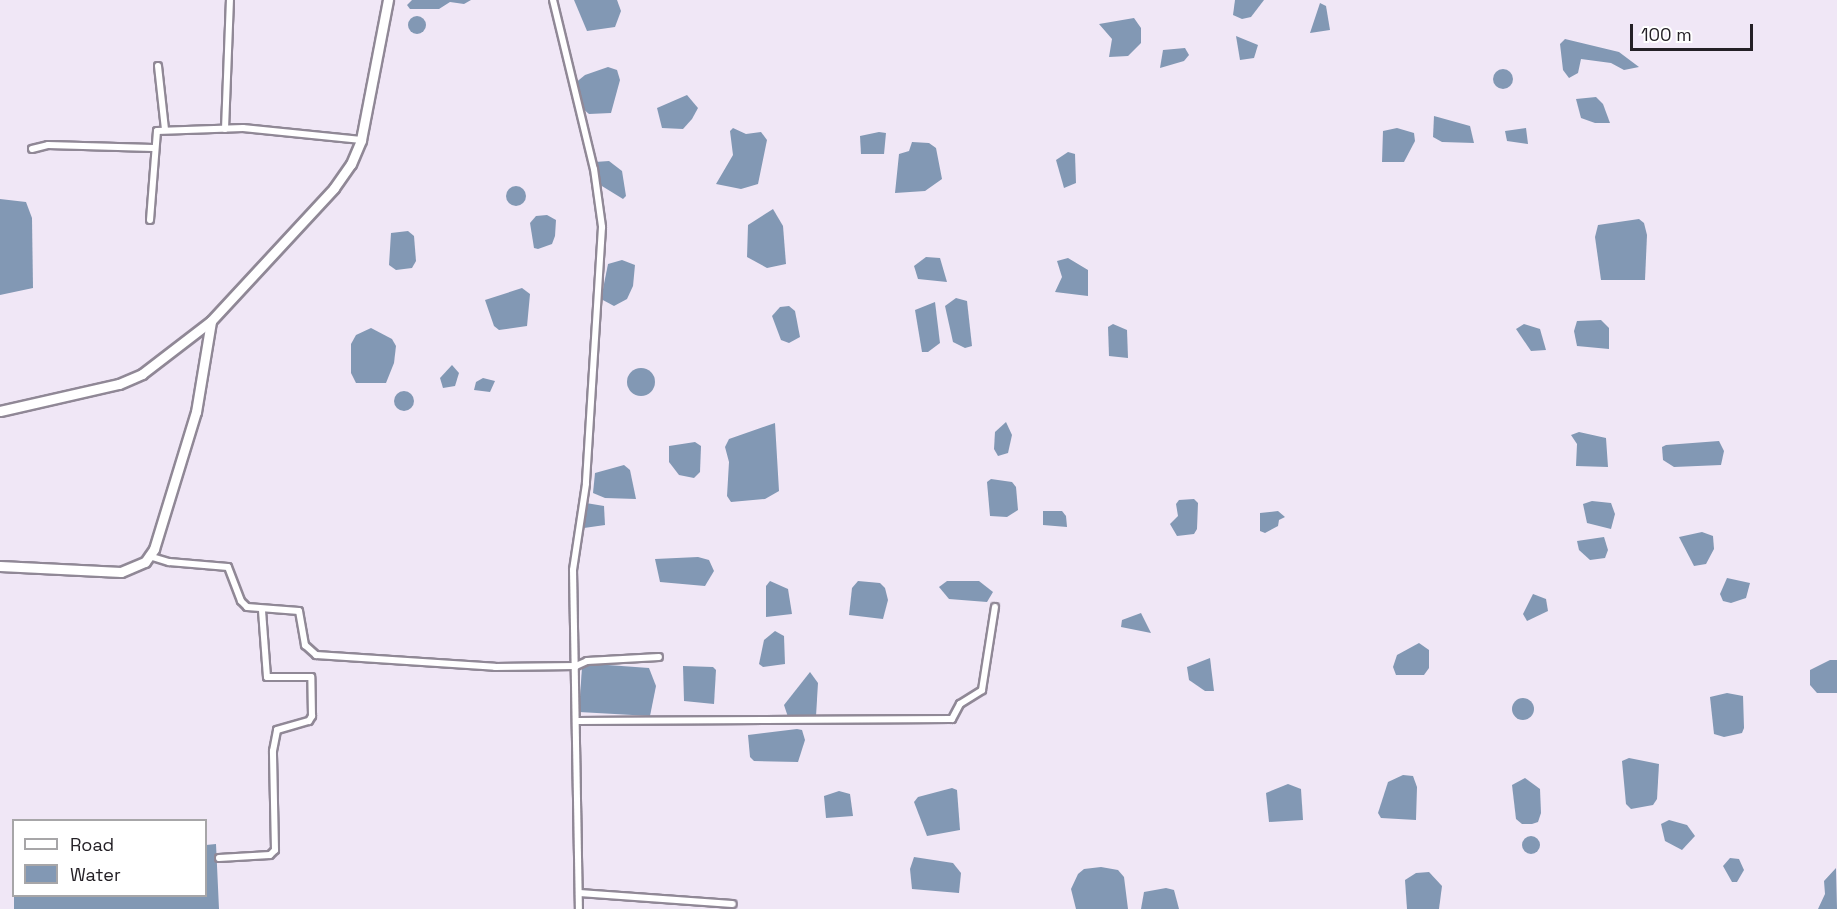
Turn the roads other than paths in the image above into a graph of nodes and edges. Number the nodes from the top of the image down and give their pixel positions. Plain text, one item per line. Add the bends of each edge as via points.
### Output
1 (230, 0) edge
2 (387, 0) edge
3 (553, 0) edge
4 (158, 66) dead end
5 (165, 129) junction
6 (225, 129) junction
7 (361, 140) junction
8 (153, 148) junction
9 (32, 149) dead end
10 (150, 220) dead end
11 (211, 321) junction
12 (0, 411) edge
13 (149, 556) junction
14 (0, 566) edge
15 (995, 607) dead end
16 (262, 610) junction
17 (659, 657) dead end
18 (576, 666) junction
19 (577, 721) junction
20 (219, 858) dead end
21 (579, 893) junction
22 (733, 904) dead end
23 (579, 909) edge

1 - 6 street
2 - 7 main road
3 - 18 street via 594,169 602,226 586,484 573,570
4 - 5 street
5 - 6 street
5 - 8 street via 157,131
6 - 7 street
7 - 11 main road via 351,164 334,188
8 - 9 street via 48,145
8 - 10 street
11 - 12 main road via 142,374 119,384
11 - 13 main road via 196,412
13 - 14 main road via 135,569 121,572
13 - 16 street via 169,562 228,567 241,601
15 - 19 street via 982,690 960,704 952,719
16 - 18 street via 299,611 305,645 316,655 495,667
16 - 20 street via 267,677 311,677 312,716 309,721 277,730 273,751 275,850 270,855
17 - 18 street via 587,661
18 - 19 street
19 - 21 street
21 - 22 street
21 - 23 street

